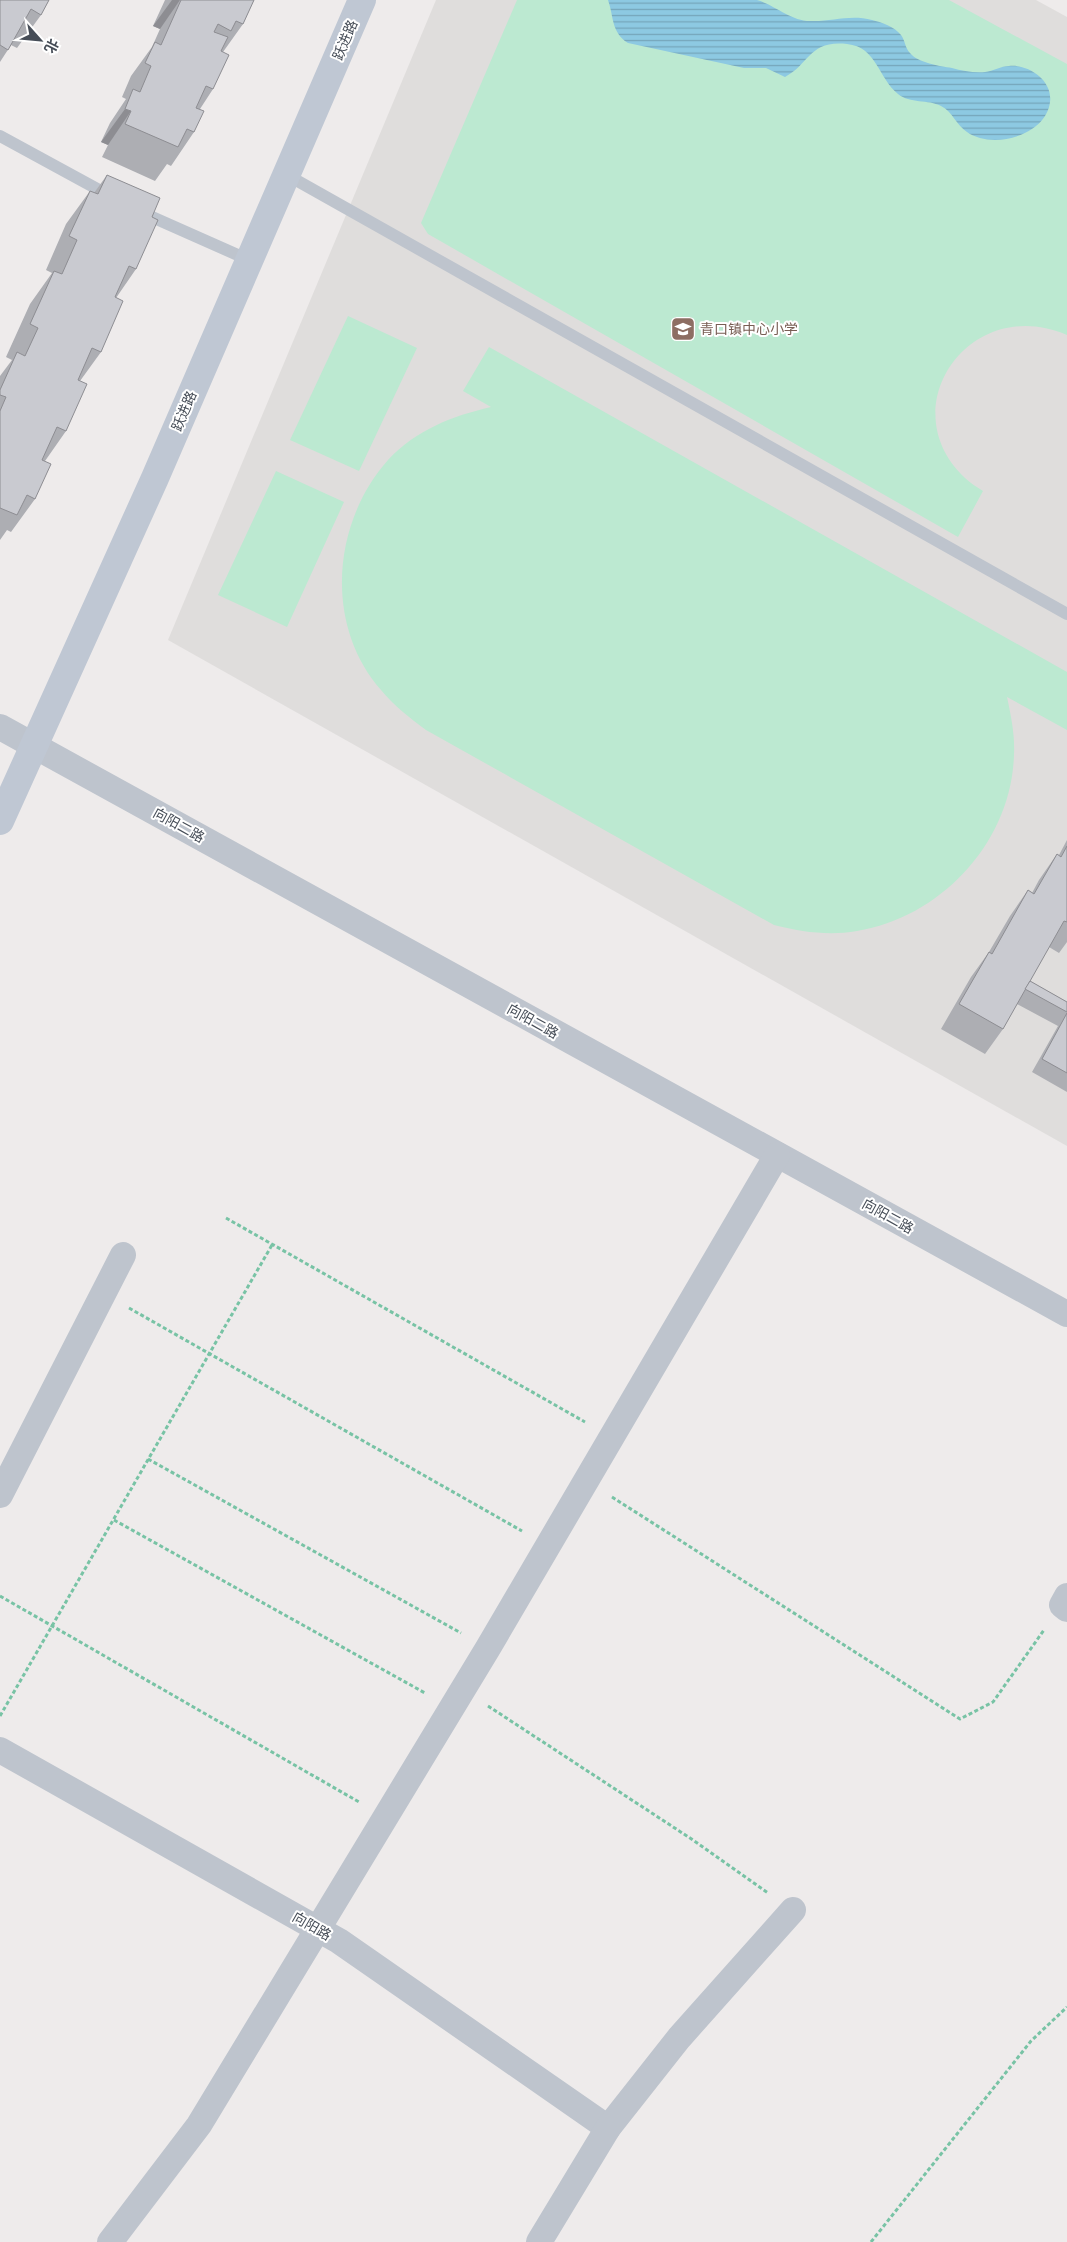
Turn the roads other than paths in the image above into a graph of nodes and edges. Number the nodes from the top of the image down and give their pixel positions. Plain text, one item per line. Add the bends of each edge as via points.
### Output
1 (362, 0) edge
2 (0, 136) edge
3 (287, 175) junction
4 (249, 260) junction
5 (1067, 614) edge
6 (0, 727) edge
7 (34, 746) junction
8 (0, 821) edge
9 (777, 1155) junction
10 (124, 1255) dead end
11 (1067, 1314) edge
12 (0, 1495) edge
13 (0, 1750) edge
14 (793, 1910) road end
15 (318, 1928) junction
16 (608, 2128) junction
17 (110, 2242) edge
18 (539, 2242) edge

1 - 3 street, 跃进路
2 - 4 lane via 126,205
3 - 4 street, 跃进路
3 - 5 lane
4 - 7 street, 跃进路
6 - 7 street, 向阳二路
7 - 8 street, 跃进路
7 - 9 street, 向阳二路
9 - 11 street, 向阳二路
9 - 15 street via 488,1648
10 - 12 street
13 - 15 street, 向阳路
14 - 16 street via 679,2038
15 - 16 street, 向阳路
15 - 17 street via 199,2124
16 - 18 street

